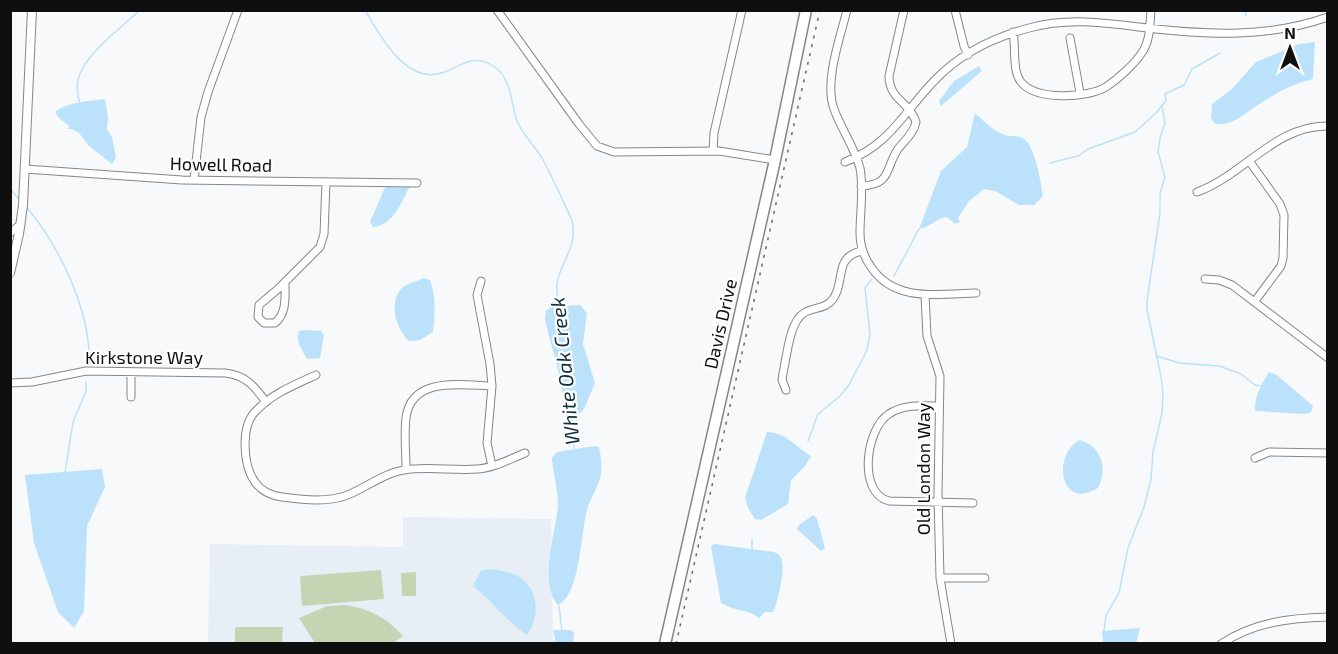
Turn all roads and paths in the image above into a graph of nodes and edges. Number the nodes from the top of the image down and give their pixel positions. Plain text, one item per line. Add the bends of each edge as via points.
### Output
1 (32, 10) edge
2 (238, 10) edge
3 (497, 10) edge
4 (806, 10) edge
5 (847, 10) edge
6 (904, 10) edge
7 (955, 10) edge
8 (1151, 10) edge
9 (740, 11) edge
10 (1328, 17) edge
11 (1149, 28) junction
12 (1014, 32) junction
13 (1070, 38) dead end
14 (968, 55) junction
15 (1080, 93) junction
16 (909, 109) junction
17 (1328, 126) edge
18 (713, 151) junction
19 (855, 158) junction
20 (775, 160) junction
21 (845, 162) dead end
22 (1250, 162) junction
23 (25, 169) junction
24 (194, 180) junction
25 (326, 182) junction
26 (417, 183) dead end
27 (861, 186) junction
28 (1197, 192) dead end
29 (21, 225) junction
30 (10, 233) edge
31 (10, 242) edge
32 (16, 251) junction
33 (862, 251) junction
34 (10, 273) edge
35 (1205, 279) dead end
36 (481, 280) dead end
37 (285, 282) junction
38 (976, 293) dead end
39 (925, 295) junction
40 (1255, 301) junction
41 (1325, 353) edge
42 (131, 372) junction
43 (316, 375) dead end
44 (10, 383) edge
45 (492, 386) junction
46 (786, 390) dead end
47 (131, 397) dead end
48 (266, 402) junction
49 (939, 406) junction
50 (525, 453) dead end
51 (1328, 453) edge
52 (1255, 458) dead end
53 (492, 466) junction
54 (406, 470) junction
55 (938, 502) junction
56 (973, 503) dead end
57 (940, 578) junction
58 (985, 578) dead end
59 (1328, 616) edge
60 (948, 643) edge
61 (665, 644) edge
62 (1221, 644) edge

1 - 23 street
2 - 24 street via 202,110
3 - 18 street via 597,146 627,153
4 - 20 main road, Davis Drive
5 - 19 street via 830,94
6 - 16 street via 889,85
7 - 14 street
8 - 11 street
9 - 18 street
10 - 11 street via 1254,34
11 - 12 street via 1080,21
11 - 15 street via 1143,52 1131,64 1104,88
12 - 14 street
12 - 15 street via 1021,82 1048,95
13 - 15 street
14 - 16 street via 937,78
16 - 19 street via 885,139
16 - 27 street via 915,129 897,151 888,173 876,183
17 - 22 street via 1311,126 1288,134
18 - 20 street
19 - 21 street
19 - 27 street
20 - 61 main road, Davis Drive
22 - 28 street via 1219,183
22 - 40 street via 1280,204 1284,216 1282,262
23 - 24 street, Howell Road
23 - 29 street
24 - 25 street, Howell Road
25 - 26 street, Howell Road
25 - 37 street via 323,241
27 - 33 street
29 - 30 street
29 - 32 street
31 - 32 street
32 - 34 street
33 - 39 street via 885,282 909,294
33 - 46 street via 846,260 831,301 796,321 783,373
35 - 40 street via 1226,282
36 - 45 street via 477,296
37 - 37 street via 259,305 258,317 264,323 275,323 281,317
38 - 39 street
39 - 49 street, Old London Way via 927,336 940,376
40 - 41 street
42 - 44 street, Kirkstone Way via 81,372
42 - 47 street
42 - 48 street, Kirkstone Way via 232,374 249,381
43 - 48 street via 291,385
45 - 53 street via 487,443
45 - 54 street via 434,386 416,396 405,419
48 - 54 street via 250,418 245,441 253,480 271,494 334,499
49 - 55 street, Old London Way
49 - 55 street via 891,412 873,435 869,465 872,488 884,499
50 - 53 street
51 - 52 street via 1269,452
53 - 54 street
55 - 56 street
55 - 57 street, Old London Way
57 - 58 street
57 - 60 street, Old London Way
59 - 62 street via 1266,623

